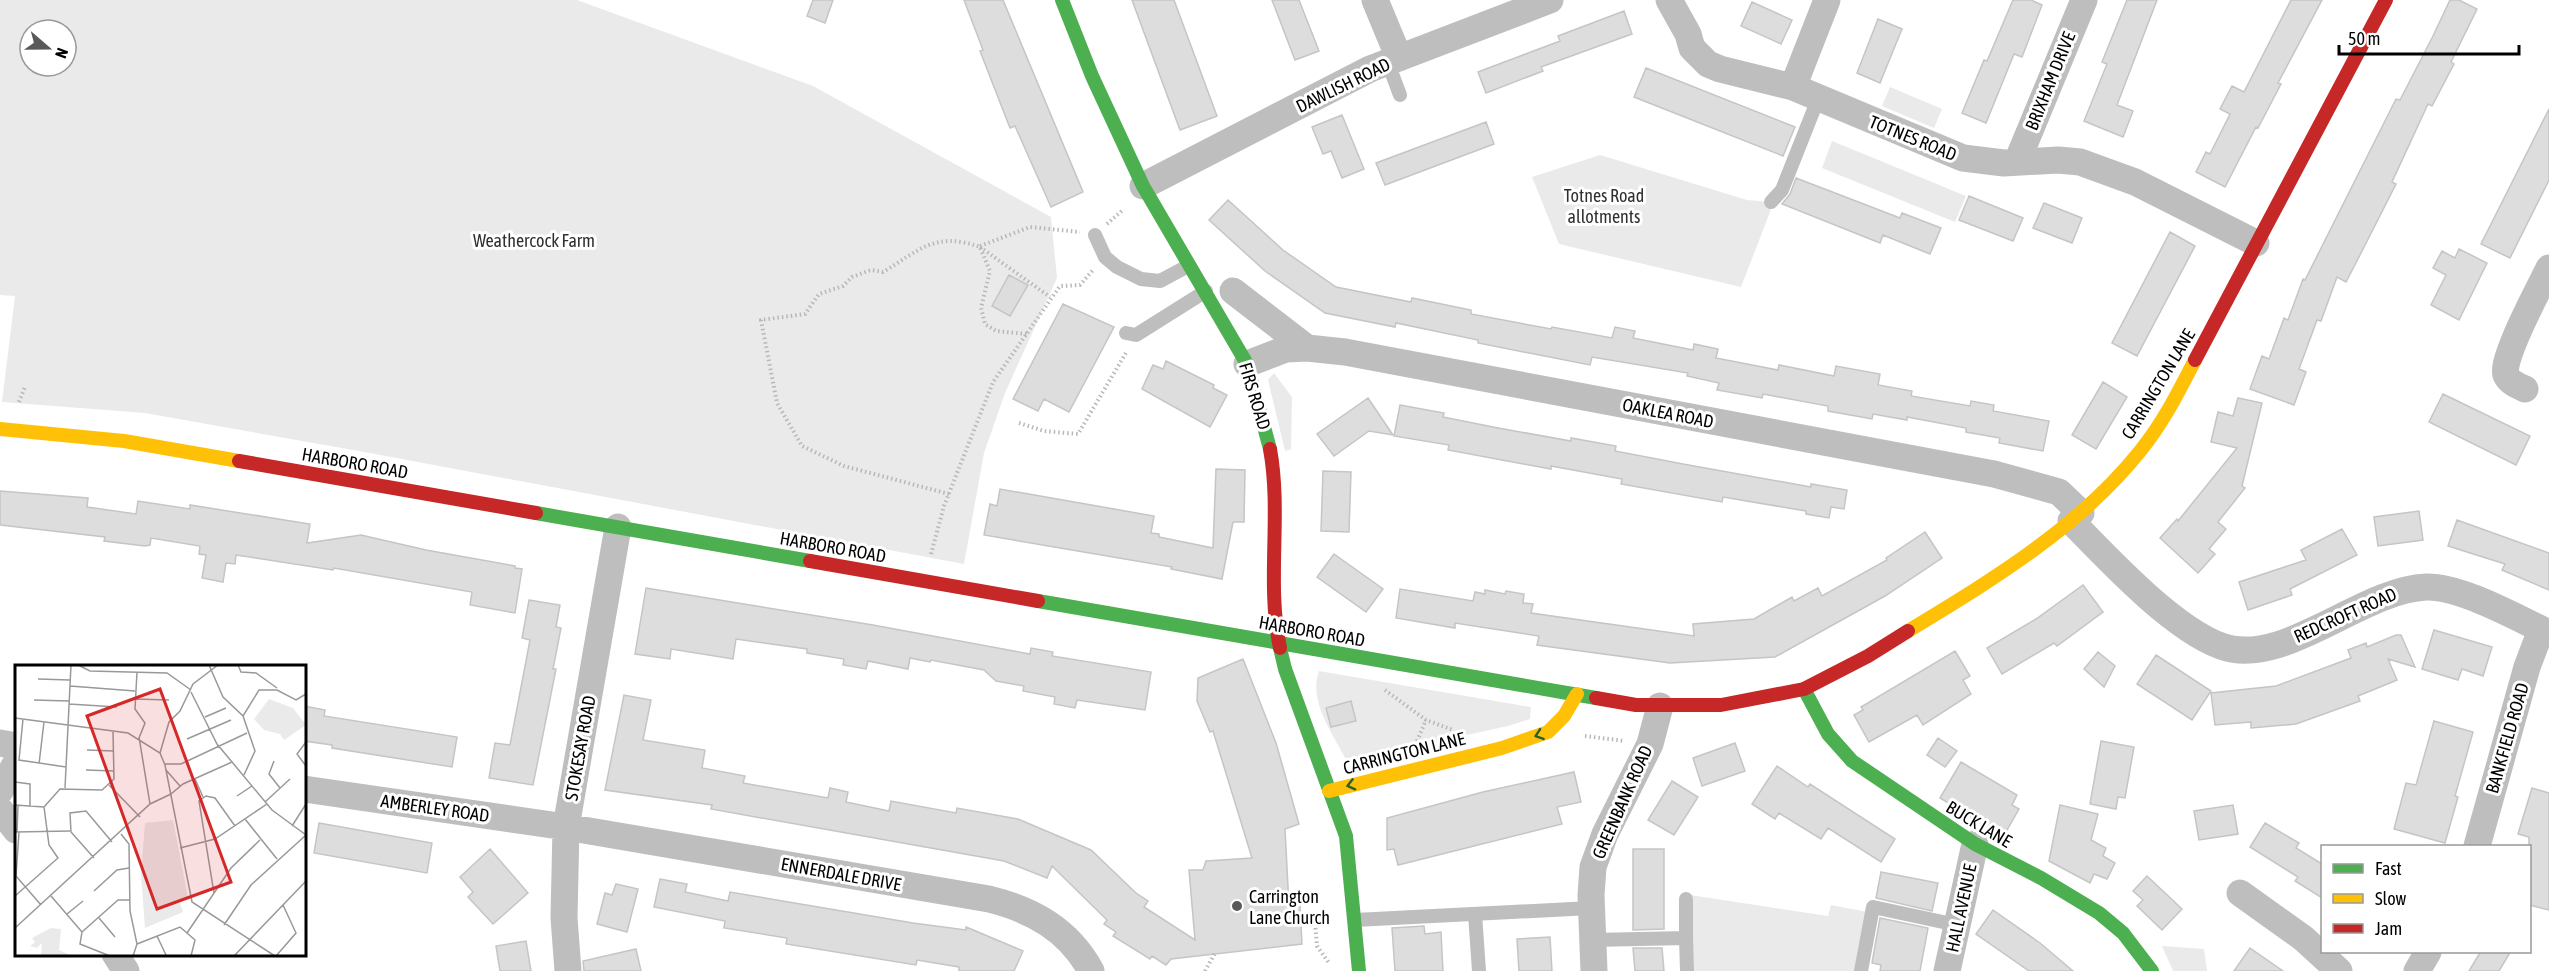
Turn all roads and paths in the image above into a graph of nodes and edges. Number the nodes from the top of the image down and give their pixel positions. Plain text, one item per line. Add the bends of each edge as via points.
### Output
1 (1062, 0) edge
2 (1375, 0) edge
3 (1550, 0) edge
4 (1669, 0) edge
5 (1827, 0) edge
6 (2084, 0) edge
7 (2386, 0) edge
8 (1394, 60) junction
9 (1792, 87) junction
10 (1400, 94) dead end
11 (1818, 99) junction
12 (2017, 162) junction
13 (1146, 191) junction
14 (1771, 202) dead end
15 (1095, 234) junction
16 (2256, 243) junction
17 (980, 247) junction
18 (1105, 257) junction
19 (1188, 266) junction
20 (2549, 268) edge
21 (1220, 291) junction
22 (1050, 297) junction
23 (1027, 334) junction
24 (1131, 334) joint
25 (1306, 348) junction
26 (1247, 364) junction
27 (26, 387) dead end
28 (2524, 389) dead end
29 (18, 404) dead end
30 (1019, 423) dead end
31 (0, 429) edge
32 (949, 494) junction
33 (2076, 517) junction
34 (618, 527) junction
35 (926, 582) junction
36 (2545, 632) edge
37 (1279, 644) junction
38 (1374, 660) junction
39 (1804, 689) junction
40 (1577, 693) junction
41 (1660, 706) junction
42 (1459, 732) dead end
43 (1548, 732) junction
44 (0, 743) edge
45 (1650, 744) junction
46 (15, 746) edge
47 (15, 765) edge
48 (306, 789) edge
49 (0, 791) edge
50 (1329, 791) junction
51 (0, 810) edge
52 (566, 827) junction
53 (15, 829) edge
54 (1974, 844) junction
55 (2477, 845) edge
56 (2240, 893) dead end
57 (1686, 899) dead end
58 (1591, 908) junction
59 (1475, 914) junction
60 (1355, 920) junction
61 (1957, 925) junction
62 (1686, 938) junction
63 (1592, 940) junction
64 (1215, 952) dead end
65 (2427, 953) edge
66 (116, 956) edge
67 (126, 971) edge
68 (568, 971) edge
69 (1091, 971) edge
70 (1205, 971) edge
71 (1359, 971) edge
72 (1479, 971) edge
73 (1594, 971) edge
74 (1687, 971) edge
75 (1861, 971) edge
76 (1947, 971) edge
77 (2152, 971) edge
78 (2339, 971) edge
79 (2417, 971) edge

1 - 13 main road, FIRS ROAD via 1092,76
2 - 8 street
3 - 8 street, DAWLISH ROAD
4 - 9 street, TOTNES ROAD via 1692,48 1707,64
5 - 9 street
6 - 12 street, BRIXHAM DRIVE
7 - 16 main road, CARRINGTON LANE
8 - 10 lane
8 - 13 street, DAWLISH ROAD via 1370,69
9 - 11 street, TOTNES ROAD
11 - 12 street, TOTNES ROAD via 1963,158
11 - 14 lane via 1782,190
12 - 16 street, TOTNES ROAD via 2080,162 2109,171
13 - 15 path
13 - 19 main road, FIRS ROAD
15 - 17 path via 1030,227
15 - 18 lane
16 - 33 main road, CARRINGTON LANE via 2171,406 2142,449
17 - 22 path
17 - 23 path via 990,272 981,308 985,324 996,331
17 - 32 path via 961,240 924,246 882,272 871,270 819,294 805,314 761,320 777,404 802,446 844,466
18 - 19 lane via 1142,279 1160,280
18 - 22 path via 1080,285 1060,286
19 - 21 main road, FIRS ROAD
20 - 28 street via 2505,366 2506,375
21 - 24 lane
21 - 25 street, FIRS ROAD
21 - 26 main road, FIRS ROAD
22 - 23 path
23 - 32 path via 993,382
24 - 30 path via 1078,434 1044,431
25 - 26 street, OAKLEA ROAD via 1286,349
25 - 33 street, OAKLEA ROAD via 1356,354 1994,474 2059,492
26 - 37 main road, FIRS ROAD via 1274,471 1272,585
27 - 29 path
31 - 34 main road, HARBORO ROAD via 124,441
32 - 35 path via 934,537
33 - 36 street, REDCROFT ROAD via 2153,600 2189,629 2222,646 2261,648 2302,636 2375,598 2429,587 2481,602
33 - 39 main road, CARRINGTON LANE via 1972,592 1868,656
34 - 35 main road, HARBORO ROAD
34 - 52 street, STOKESAY ROAD
35 - 37 main road, HARBORO ROAD
36 - 55 street, BANKFIELD ROAD via 2527,667
37 - 38 main road, HARBORO ROAD
37 - 50 main road, FIRS ROAD
38 - 40 main road, HARBORO ROAD
38 - 42 path via 1370,679 1426,720
39 - 41 main road, CARRINGTON LANE via 1721,705
39 - 54 main road, BUCK LANE via 1817,716 1852,761
40 - 41 main road, HARBORO ROAD
40 - 43 main road, CARRINGTON LANE via 1564,716
41 - 45 street, GREENBANK ROAD
43 - 45 path
43 -> 50 main road, CARRINGTON LANE via 1502,748
44 - 46 street
45 - 58 street, GREENBANK ROAD via 1593,867
47 - 49 street
48 - 52 street, AMBERLEY ROAD
50 - 60 main road, CARRINGTON LANE via 1346,836
51 - 53 street
52 - 68 street, STOKESAY ROAD via 564,918
52 - 69 street, ENNERDALE DRIVE via 1010,904 1052,925 1078,950
54 - 61 street, HALL AVENUE
54 - 77 main road, BUCK LANE via 2099,912 2123,933
56 - 78 street via 2303,938
57 - 62 lane
58 - 59 lane
58 - 63 street, GREENBANK ROAD
59 - 60 lane
59 - 72 lane
60 - 71 main road, CARRINGTON LANE
61 - 75 lane via 1873,907
61 - 76 street, HALL AVENUE
62 - 63 lane
62 - 74 lane
63 - 73 street, GREENBANK ROAD
64 - 70 path
65 - 79 street
66 - 67 street

